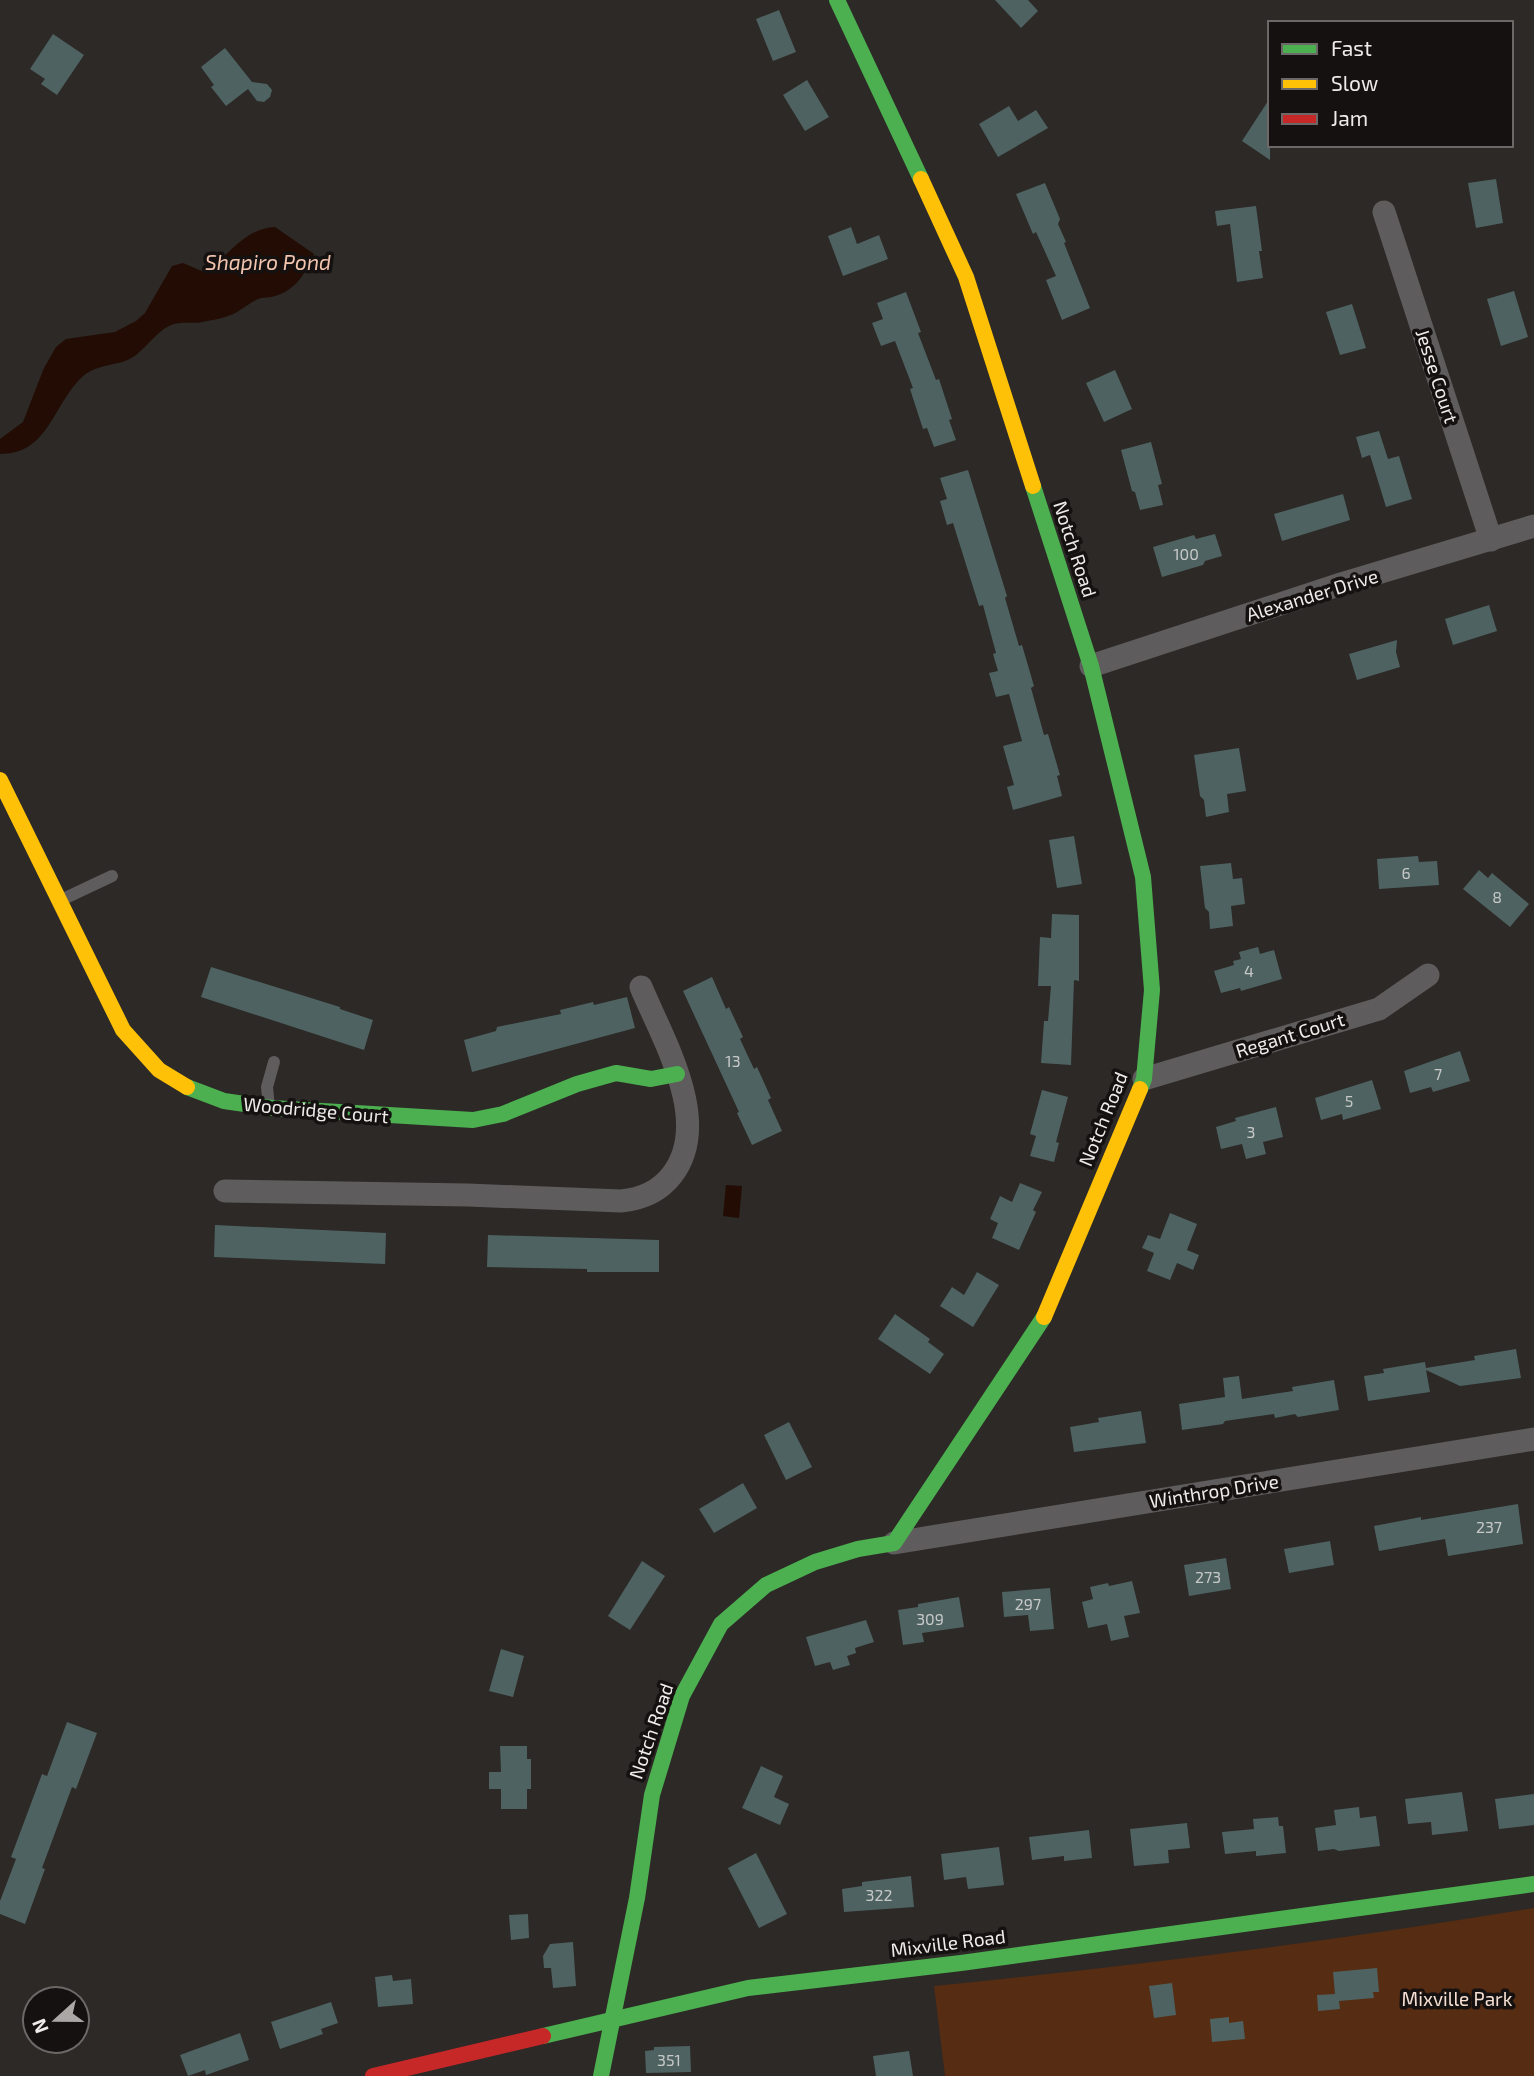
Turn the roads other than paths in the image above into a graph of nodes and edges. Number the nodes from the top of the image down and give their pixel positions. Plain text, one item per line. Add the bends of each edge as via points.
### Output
1 (837, 0) edge
2 (1384, 212) dead end
3 (1534, 526) edge
4 (1491, 540) junction
5 (1091, 666) junction
6 (0, 780) edge
7 (113, 876) dead end
8 (59, 902) junction
9 (1428, 975) dead end
10 (641, 987) dead end
11 (274, 1062) dead end
12 (677, 1074) junction
13 (1144, 1079) junction
14 (269, 1108) junction
15 (225, 1191) dead end
16 (1534, 1438) edge
17 (894, 1543) junction
18 (1534, 1884) edge
19 (613, 2020) junction
20 (373, 2076) edge
21 (601, 2076) edge

1 - 5 street, Notch Road via 965,277
2 - 4 street, Jesse Court
3 - 4 street, Alexander Drive
4 - 5 street, Alexander Drive
5 - 13 street, Notch Road via 1143,877 1152,990
6 - 8 street, Woodridge Court
7 - 8 lane
8 - 14 street, Woodridge Court via 110,1008 142,1054 196,1091
9 - 13 street, Regant Court via 1379,1009
10 - 12 street
11 - 14 lane via 267,1087
12 - 14 street, Woodridge Court via 651,1079 615,1073 503,1114 473,1120
12 - 15 street via 687,1107 686,1147 670,1178 636,1199
13 - 17 street, Notch Road via 1042,1321
16 - 17 street, Winthrop Drive
17 - 19 street, Notch Road via 815,1562 766,1585 721,1624 682,1696 652,1795
18 - 19 street, Mixville Road via 961,1964 748,1988
19 - 20 street, Mixville Road
19 - 21 street, Notch Road

